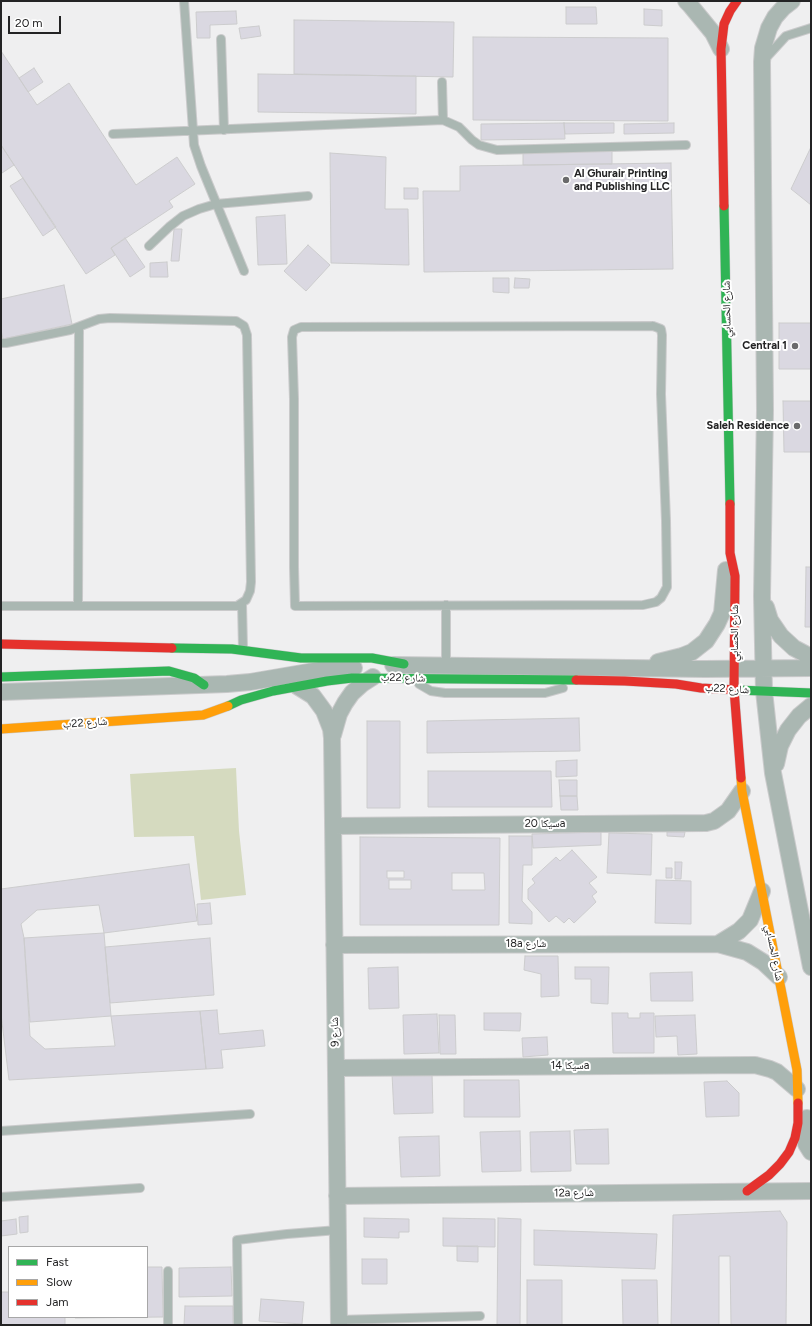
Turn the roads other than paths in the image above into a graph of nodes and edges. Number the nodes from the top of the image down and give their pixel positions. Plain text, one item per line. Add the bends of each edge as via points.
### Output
1 (184, 1) edge
2 (686, 1) edge
3 (737, 1) edge
4 (792, 1) edge
5 (811, 28) edge
6 (221, 40) dead end
7 (721, 49) junction
8 (762, 62) junction
9 (442, 82) dead end
10 (443, 120) junction
11 (224, 130) junction
12 (193, 131) junction
13 (113, 134) dead end
14 (686, 145) dead end
15 (308, 196) dead end
16 (216, 204) junction
17 (149, 246) dead end
18 (244, 271) dead end
19 (79, 327) junction
20 (1, 343) edge
21 (730, 553) junction
22 (762, 596) junction
23 (242, 603) junction
24 (446, 605) junction
25 (1, 606) edge
26 (78, 606) junction
27 (1, 644) edge
28 (243, 650) junction
29 (811, 657) edge
30 (404, 664) junction
31 (446, 665) junction
32 (638, 668) junction
33 (811, 668) edge
34 (735, 669) junction
35 (764, 669) junction
36 (1, 677) edge
37 (373, 678) junction
38 (413, 678) junction
39 (574, 680) junction
40 (204, 685) junction
41 (297, 686) junction
42 (734, 689) junction
43 (764, 691) junction
44 (1, 692) edge
45 (811, 694) edge
46 (811, 706) edge
47 (1, 729) edge
48 (332, 738) junction
49 (774, 773) junction
50 (742, 791) junction
51 (333, 826) junction
52 (762, 890) junction
53 (718, 944) junction
54 (334, 945) junction
55 (811, 967) edge
56 (779, 977) junction
57 (336, 1068) junction
58 (797, 1070) junction
59 (797, 1089) junction
60 (250, 1114) dead end
61 (1, 1131) edge
62 (811, 1152) edge
63 (140, 1188) dead end
64 (747, 1191) junction
65 (811, 1191) edge
66 (337, 1196) junction
67 (1, 1197) edge
68 (338, 1230) junction
69 (168, 1271) dead end
70 (480, 1316) dead end
71 (339, 1322) edge
72 (168, 1325) edge
73 (238, 1325) edge

1 - 12 lane
2 - 7 street, شارع الحسابي via 713,33
3 - 7 main road, شارع الحسابي via 724,24
4 - 8 street via 779,13 769,28
5 - 8 lane via 786,36
6 - 11 lane
7 - 21 main road, شارع الحسابي
8 - 22 street via 765,410
9 - 10 lane
10 - 11 lane
10 - 14 lane via 459,127 479,145 497,150
11 - 12 lane
12 - 13 lane
12 - 16 lane via 197,156
15 - 16 lane
16 - 17 lane via 183,216
16 - 18 lane
19 - 20 lane
19 - 23 lane via 99,319 110,318 236,321 246,330 251,582 248,596
19 - 26 lane
21 - 32 street via 722,613 706,641 682,656
21 - 34 main road, شارع الحسابي via 735,576
22 - 29 street via 770,620 781,636 794,648
22 - 35 street
23 - 26 lane via 232,606
23 - 28 lane
24 - 24 lane via 650,605 661,598 667,587 660,329 653,326 301,327 294,330 292,337 295,606
24 - 31 lane
25 - 26 lane
27 - 28 main road
28 - 30 main road via 301,658 372,658
30 - 31 street, شارع 22ب
30 - 40 street, شارع 22ب via 320,670 250,682
31 - 32 street, شارع 22ب
32 - 34 street, شارع 22ب
33 - 35 street, شارع 22ب
34 - 35 street, شارع 22ب
34 - 42 main road, شارع الحسابي
35 - 43 street
36 - 40 main road via 169,671 194,678
37 - 38 main road, شارع 22ب
37 - 41 main road, شارع 22ب via 334,680
37 - 48 street, شارع 9 via 357,688 345,702 334,726
38 - 39 main road, شارع 22ب
38 - 39 lane via 424,688 445,692 545,693 560,689
39 - 42 main road, شارع 22ب via 650,682
40 - 44 street, شارع 22ب
41 - 47 main road, شارع 22ب via 252,697 203,715
41 - 48 street, شارع 9 via 319,703 328,720
42 - 43 main road, شارع 22ب
42 - 50 main road, شارع الحسابي
43 - 45 main road, شارع 22ب
43 - 49 street
46 - 49 street via 788,730 780,746
48 - 51 street, شارع 9
49 - 55 street
50 - 51 street, سيكا 20a via 728,811 718,819 706,823
50 - 52 main road, شارع الحسابي
51 - 54 street, شارع 9
52 - 53 street via 750,920 739,931
52 - 56 main road, شارع الحسابي
53 - 54 street, 18a شارع
53 - 56 street, 18a شارع via 755,956
54 - 57 street, شارع 9
56 - 58 main road, شارع الحسابي
57 - 59 street, سيكا 14a via 755,1065 770,1068
57 - 66 street, شارع 9
58 - 59 main road, شارع الحسابي
58 - 62 street via 808,1104 806,1144
59 - 64 main road, شارع الحسابي via 798,1123 789,1152 769,1175
60 - 61 lane
63 - 67 lane
64 - 65 street, 12a شارع
64 - 66 street, 12a شارع
66 - 68 street, شارع 9
68 - 71 street, شارع 9
68 - 73 lane via 237,1240
69 - 72 lane
70 - 71 lane

